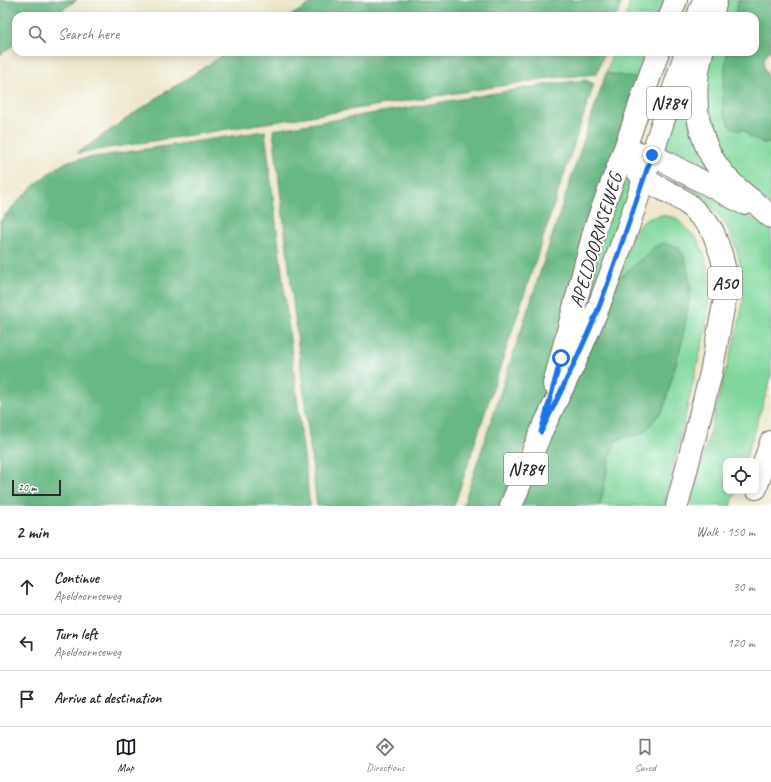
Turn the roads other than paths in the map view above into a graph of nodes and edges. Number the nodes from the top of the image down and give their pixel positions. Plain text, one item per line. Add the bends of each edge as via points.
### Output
1 (676, 0) edge
2 (704, 0) edge
3 (716, 0) edge
4 (672, 12) edge
5 (700, 12) edge
6 (713, 12) edge
7 (657, 56) edge
8 (685, 56) edge
9 (701, 56) edge
10 (624, 151) junction
11 (652, 155) junction
12 (643, 180) junction
13 (771, 217) edge
14 (541, 432) junction
15 (771, 442) edge
16 (759, 480) edge
17 (754, 494) edge
18 (511, 506) edge
19 (677, 506) edge
20 (750, 506) edge

1 - 4 main road
2 - 5 main road
3 - 6 main road
7 - 10 main road, APELDOORNSEWEG / N784
8 - 11 main road, APELDOORNSEWEG / N784
9 - 13 main road via 696,102 706,146 716,164 733,185
10 - 11 main road
10 - 12 main road
10 - 14 main road, APELDOORNSEWEG / N784 via 595,228
11 - 12 main road, APELDOORNSEWEG / N784
11 - 13 main road
12 - 14 main road, APELDOORNSEWEG / N784 via 598,308
12 - 19 main road, A50 via 674,194 700,215 713,232 726,275 725,298 711,373
14 - 18 main road, APELDOORNSEWEG / N784
15 - 16 main road
17 - 20 main road

